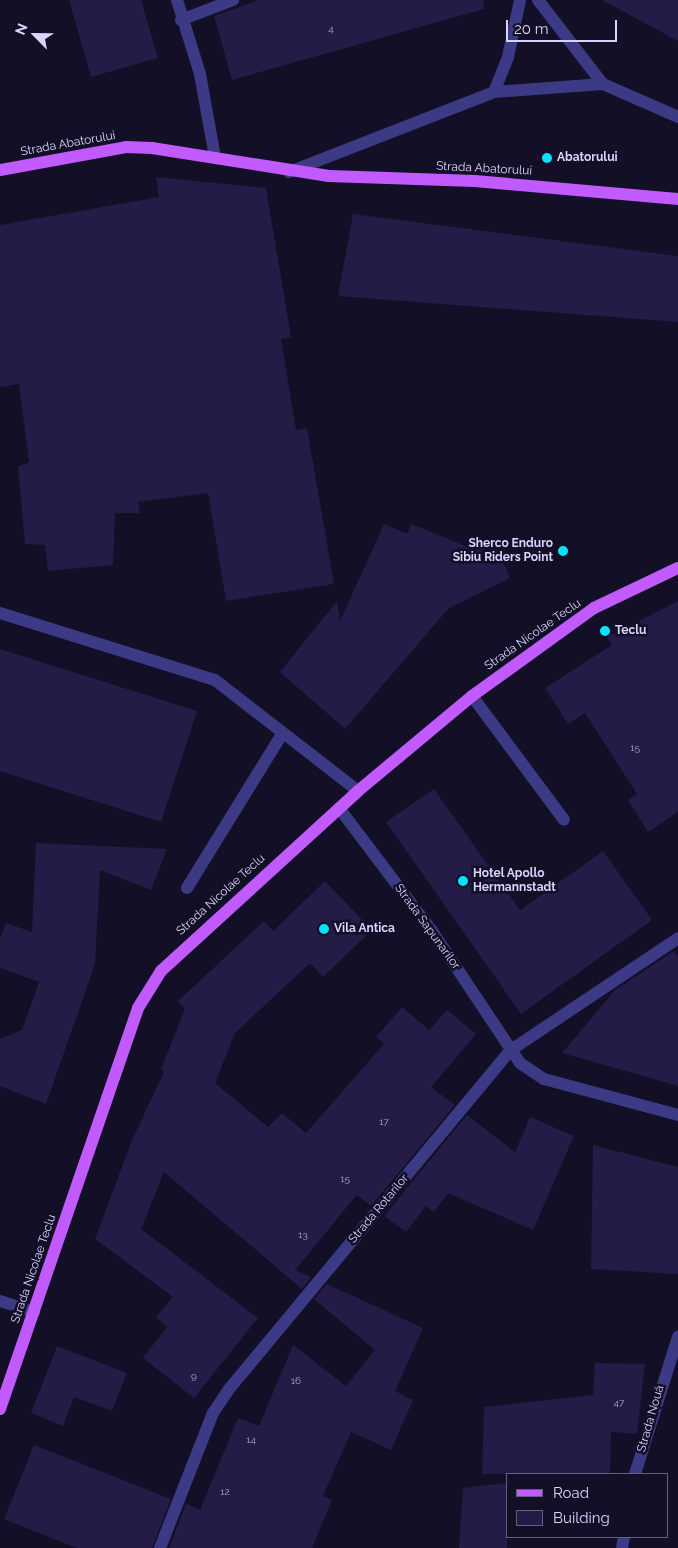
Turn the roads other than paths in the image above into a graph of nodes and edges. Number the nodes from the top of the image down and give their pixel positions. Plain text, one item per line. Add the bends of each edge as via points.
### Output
1 (177, 0) edge
2 (233, 0) edge
3 (520, 0) edge
4 (538, 0) edge
5 (181, 20) junction
6 (604, 84) junction
7 (494, 92) junction
8 (678, 117) edge
9 (215, 157) junction
10 (0, 170) edge
11 (288, 172) junction
12 (678, 199) edge
13 (678, 568) edge
14 (0, 613) edge
15 (472, 696) junction
16 (282, 734) junction
17 (358, 790) junction
18 (339, 808) junction
19 (564, 820) dead end
20 (186, 888) dead end
21 (678, 938) edge
22 (511, 1050) junction
23 (678, 1115) edge
24 (0, 1301) edge
25 (34, 1312) junction
26 (678, 1337) edge
27 (0, 1409) edge
28 (635, 1473) edge
29 (160, 1548) edge

1 - 5 street
2 - 5 street
3 - 7 street via 508,57
4 - 6 street
5 - 9 street via 200,74
6 - 7 street
6 - 8 street
7 - 11 street
9 - 10 main road, Strada Abatorului via 126,147
9 - 11 main road, Strada Abatorului
11 - 12 main road, Strada Abatorului
13 - 15 main road, Strada Nicolae Teclu via 594,608
14 - 16 street via 215,680
15 - 17 main road, Strada Nicolae Teclu
15 - 19 street
16 - 17 street
16 - 20 street
17 - 18 main road, Strada Nicolae Teclu
18 - 22 street, Strada Sapunarilor via 432,931
18 - 25 main road, Strada Nicolae Teclu via 177,952 148,990
21 - 22 street, Strada Rotarilor
22 - 23 street, Strada Sapunarilor via 520,1063 544,1079
22 - 29 street, Strada Rotarilor via 230,1388 213,1413
24 - 25 street
25 - 27 main road, Strada Nicolae Teclu
26 - 28 street, Strada Nouă

